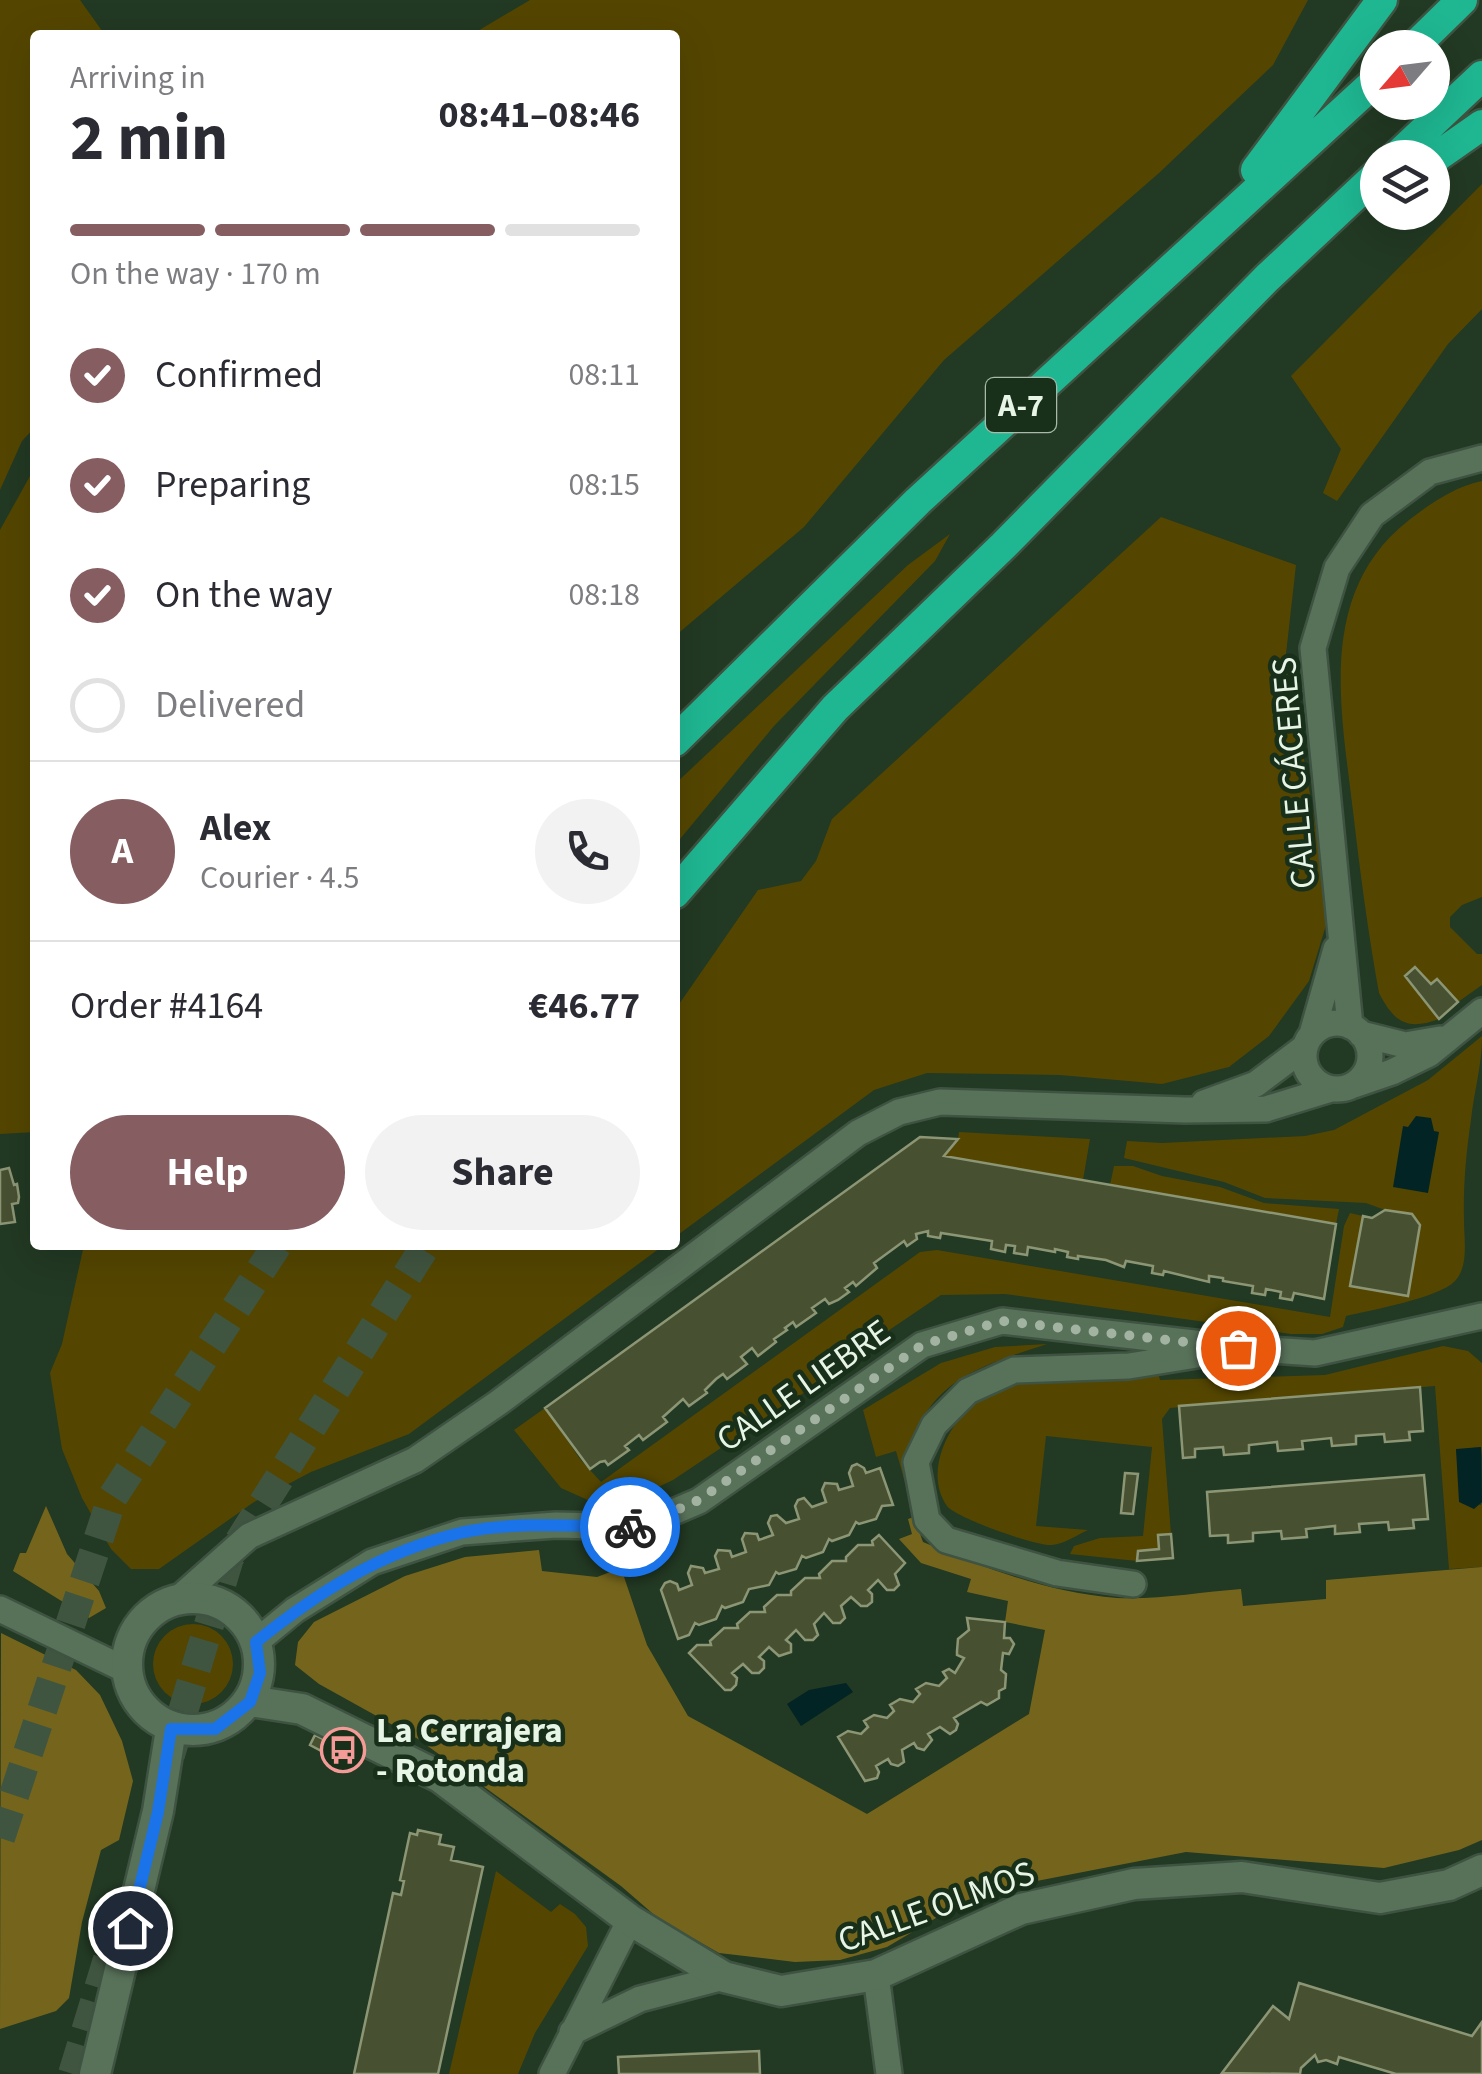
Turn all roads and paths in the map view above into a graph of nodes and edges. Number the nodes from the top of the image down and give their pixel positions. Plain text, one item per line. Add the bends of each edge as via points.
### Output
1 (1382, 0) edge
2 (1462, 0) edge
3 (1431, 30) edge
4 (1482, 76) edge
5 (1360, 96) edge
6 (1482, 124) edge
7 (1414, 140) edge
8 (1450, 147) edge
9 (1360, 191) edge
10 (1360, 212) edge
11 (1213, 228) junction
12 (1267, 278) junction
13 (1482, 458) edge
14 (680, 737) edge
15 (680, 887) edge
16 (1342, 925) junction
17 (1482, 1011) edge
18 (1355, 1030) junction
19 (1449, 1036) junction
20 (1309, 1040) junction
21 (1338, 1088) junction
22 (1185, 1110) junction
23 (1482, 1316) edge
24 (1238, 1348) junction
25 (1133, 1584) dead end
26 (178, 1599) junction
27 (0, 1609) edge
28 (256, 1642) junction
29 (126, 1670) junction
30 (250, 1702) junction
31 (171, 1729) junction
32 (1482, 1870) edge
33 (630, 1920) junction
34 (876, 1975) junction
35 (724, 1977) junction
36 (572, 2032) junction
37 (95, 2074) edge
38 (552, 2074) edge
39 (889, 2074) edge

1 - 11 highway
2 - 3 highway
4 - 7 highway
5 - 11 highway, A-7
6 - 8 highway
9 - 12 highway, A-7
10 - 12 highway
11 - 14 highway, A-7 via 918,501
12 - 15 highway, A-7 via 835,708
13 - 16 street, CALLE CÁCERES via 1430,472 1372,515 1337,568 1314,648
16 - 18 street, CALLE CÁCERES
16 - 20 street, CALLE CÁCERES
17 - 19 street
18 - 19 street via 1404,1045
18 - 20 street via 1330,1024
18 - 21 street, CALLE CÁCERES via 1367,1044 1368,1065 1356,1083
19 - 21 street via 1416,1060
20 - 21 street via 1304,1058 1312,1078
20 - 22 street via 1256,1084
21 - 22 street via 1266,1110
22 - 26 street via 940,1102 899,1112 858,1133 416,1460 250,1536
23 - 24 street, CALLE LIEBRE via 1315,1353
24 - 25 street via 1129,1366 1014,1370 968,1390 934,1424 916,1462 927,1520 946,1540 1057,1572
24 - 28 street, CALLE LIEBRE via 1002,1321 954,1335 922,1345 699,1500 654,1521 638,1527 462,1532 372,1562
26 - 28 street via 210,1600 239,1615
26 - 29 street via 142,1621 128,1644
27 - 29 street
28 - 30 street via 260,1673
29 - 31 street via 140,1706
30 - 31 street via 215,1729
30 - 33 street, CALLE OLMOS via 302,1709 440,1776
31 - 37 street via 158,1812
32 - 34 street, CALLE OLMOS via 1449,1885 1380,1898 1242,1877 1134,1884 1021,1909
33 - 35 street, CALLE OLMOS
33 - 36 street
34 - 35 street, CALLE OLMOS via 781,1991
34 - 39 street
35 - 36 street via 640,1999
36 - 38 street

